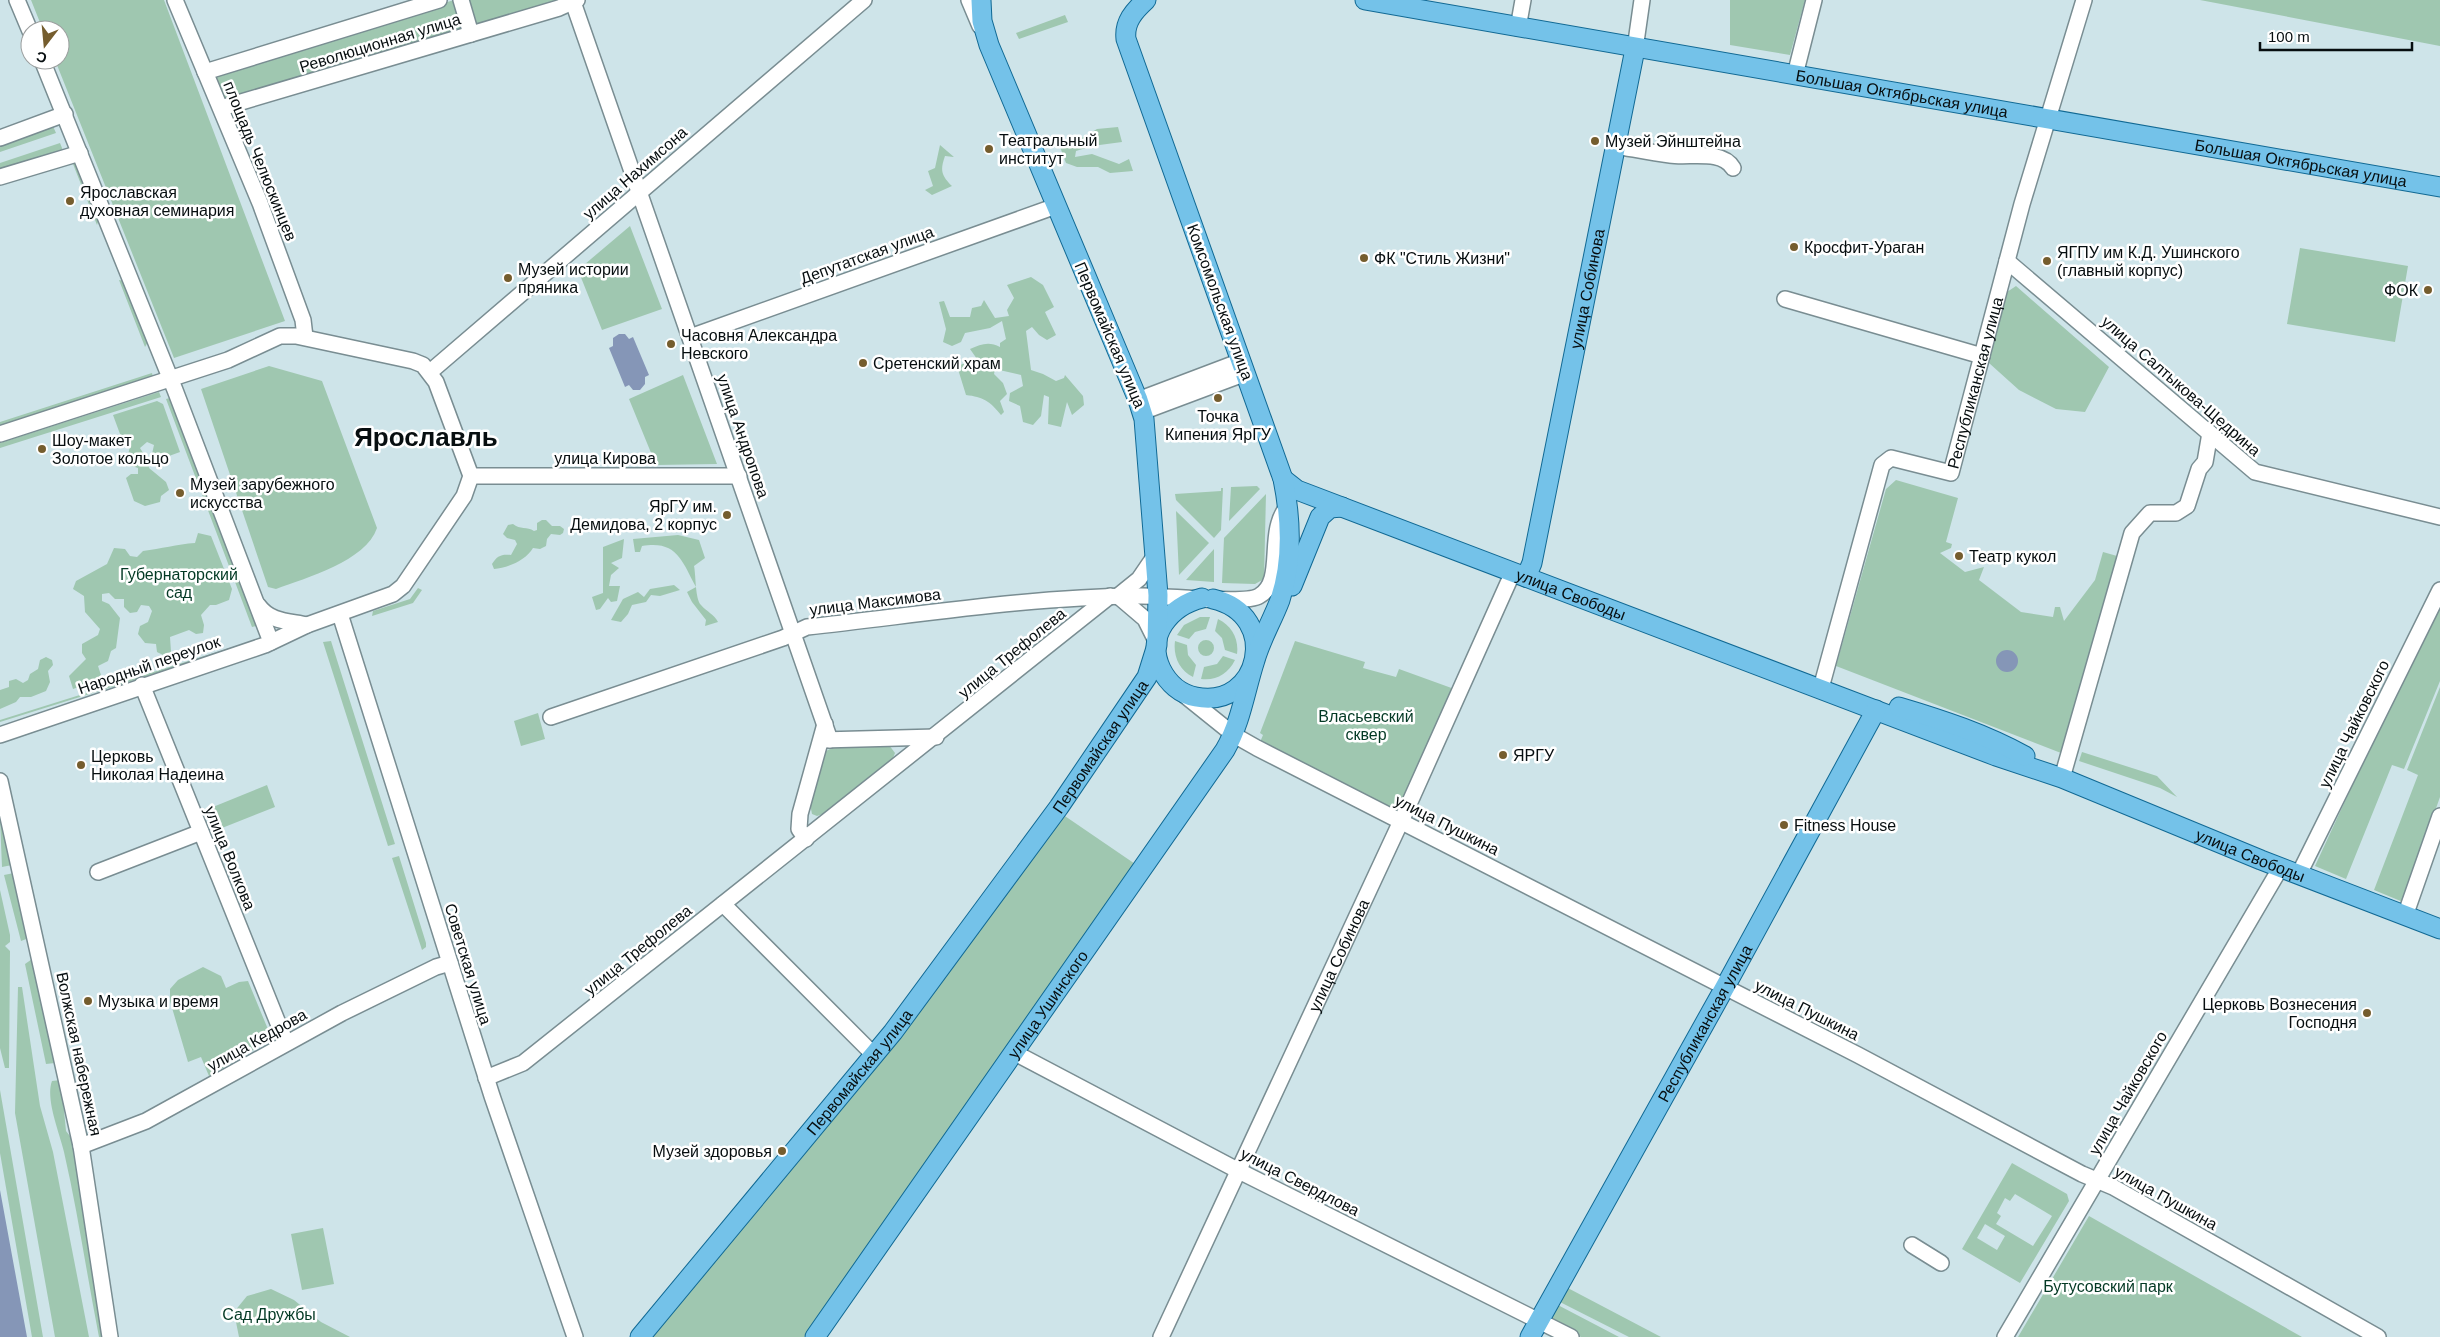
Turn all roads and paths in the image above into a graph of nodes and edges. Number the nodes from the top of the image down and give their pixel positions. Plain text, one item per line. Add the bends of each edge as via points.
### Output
1 (17, 0) edge
2 (175, 0) edge
3 (439, 0) edge
4 (461, 0) edge
5 (864, 0) edge
6 (969, 0) edge
7 (981, 0) edge
8 (1146, 0) edge
9 (1365, 0) edge
10 (1523, 0) edge
11 (1642, 0) edge
12 (1814, 0) edge
13 (2084, 0) edge
14 (575, 1) edge
15 (25, 20) edge
16 (1518, 28) junction
17 (471, 34) junction
18 (989, 45) junction
19 (1635, 49) junction
20 (46, 70) edge
21 (205, 72) junction
22 (1796, 76) junction
23 (221, 108) junction
24 (65, 114) junction
25 (2047, 118) junction
26 (0, 138) edge
27 (1616, 146) junction
28 (80, 153) junction
29 (1733, 168) dead end
30 (0, 176) edge
31 (2440, 187) edge
32 (640, 192) junction
33 (1056, 206) junction
34 (2007, 261) junction
35 (1785, 299) dead end
36 (305, 337) junction
37 (690, 337) junction
38 (1982, 356) junction
39 (1243, 367) junction
40 (430, 372) junction
41 (171, 380) junction
42 (1140, 406) junction
43 (2210, 433) junction
44 (0, 434) edge
45 (471, 476) junction
46 (739, 476) junction
47 (1284, 479) junction
48 (1323, 500) junction
49 (1288, 506) junction
50 (1342, 507) junction
51 (2440, 517) edge
52 (1154, 557) junction
53 (1520, 574) junction
54 (2440, 590) edge
55 (1158, 595) junction
56 (1114, 596) junction
57 (1207, 598) junction
58 (255, 599) junction
59 (1275, 613) junction
60 (340, 614) junction
61 (307, 625) junction
62 (794, 633) junction
63 (271, 642) junction
64 (1156, 645) junction
65 (1255, 660) junction
66 (1171, 683) junction
67 (142, 685) junction
68 (1821, 688) junction
69 (1879, 704) junction
70 (551, 716) dead end
71 (0, 735) edge
72 (1234, 735) junction
73 (936, 737) junction
74 (886, 738) junction
75 (825, 740) junction
76 (898, 767) junction
77 (2062, 778) junction
78 (0, 781) edge
79 (2440, 816) edge
80 (1401, 821) junction
81 (201, 832) junction
82 (806, 839) junction
83 (2281, 867) junction
84 (98, 872) dead end
85 (2299, 874) junction
86 (723, 904) junction
87 (2405, 916) junction
88 (2440, 929) edge
89 (450, 963) junction
90 (1725, 987) junction
91 (286, 1043) junction
92 (1015, 1053) junction
93 (874, 1056) junction
94 (486, 1078) junction
95 (81, 1146) junction
96 (1239, 1171) junction
97 (2097, 1180) junction
98 (1912, 1244) dead end
99 (1942, 1263) dead end
100 (571, 1322) junction
101 (1535, 1329) edge
102 (110, 1337) edge
103 (575, 1337) edge
104 (579, 1337) edge
105 (640, 1337) edge
106 (815, 1337) edge
107 (1161, 1337) edge
108 (1572, 1337) edge
109 (2005, 1337) edge
110 (2378, 1337) edge

1 - 15 street
2 - 21 street, площадь Челюскинцев
3 - 21 street, Революционная улица
4 - 17 street
5 - 32 street, улица Нахимсона
6 - 18 street, Первомайская улица
7 - 18 main road, Первомайская улица via 982,21
8 - 39 main road, Комсомольская улица via 1129,19 1126,39
9 - 16 main road, Большая Октябрьская улица
10 - 16 street
11 - 19 street, улица Собинова
12 - 22 street
13 - 25 street, Республиканская улица
14 - 17 street, Революционная улица
14 - 32 street, улица Андропова
16 - 19 main road, Большая Октябрьская улица
17 - 23 street, Революционная улица
18 - 33 main road, Первомайская улица
19 - 22 main road, Большая Октябрьская улица
19 - 27 main road, улица Собинова
20 - 24 street
21 - 23 street, площадь Челюскинцев
22 - 25 main road, Большая Октябрьская улица
23 - 36 street, площадь Челюскинцев via 303,320
24 - 26 street
24 - 28 street
25 - 31 main road, Большая Октябрьская улица
25 - 34 street, Республиканская улица
27 - 29 street via 1672,155 1712,156 1725,160
27 - 53 main road, улица Собинова via 1532,563
28 - 30 street
28 - 41 street
32 - 37 street, улица Андропова
32 - 40 street, улица Нахимсона
33 - 37 street, Депутатская улица via 889,274
33 - 42 main road, Первомайская улица
34 - 38 street, Республиканская улица
34 - 43 street, улица Салтыкова-Щедрина
35 - 38 street
36 - 40 street via 414,361
36 - 41 street via 280,336 228,360
37 - 46 street, улица Андропова
38 - 68 street, Республиканская улица via 1951,473 1891,458 1882,464
39 - 42 street
39 - 47 main road, Комсомольская улица
40 - 45 street
41 - 44 street
41 - 58 street
42 - 52 main road, Первомайская улица
43 - 51 street, улица Салтыкова-Щедрина via 2255,472
43 - 77 street via 2205,462 2199,469 2186,506 2176,513 2150,513 2132,533
45 - 46 street, улица Кирова
45 - 60 street, Народный переулок via 464,496 403,586 394,594
46 - 62 street, улица Андропова
47 - 48 main road, улица Свободы via 1297,490
47 - 49 main road, Комсомольская улица
48 - 49 main road, улица Свободы via 1304,500
48 - 50 main road, улица Свободы
49 - 57 street, улица Максимова via 1276,528 1273,577 1264,592 1250,600
49 - 59 main road, Комсомольская улица via 1290,546
50 - 53 main road, улица Свободы
50 - 59 main road, Комсомольская улица via 1330,508 1320,516 1291,587
52 - 55 main road, Первомайская улица
52 - 56 street, улица Трефолева via 1139,580
53 - 68 main road, улица Свободы
53 - 80 street, улица Собинова
54 - 85 street, улица Чайковского
55 - 56 street, улица Максимова
55 - 57 street, улица Максимова
55 - 64 main road, Первомайская улица
56 - 62 street, улица Максимова via 1033,600 807,627
56 - 64 street via 1145,618
56 - 73 street, улица Трефолева
57 - 64 main road via 1185,603 1171,613 1161,628
57 - 65 main road via 1232,606 1247,619 1255,638
58 - 61 street via 262,611 272,618
58 - 63 street
59 - 65 main road, Комсомольская улица
60 - 61 street, Народный переулок
60 - 89 street, Советская улица
61 - 63 street, Народный переулок
62 - 70 street, улица Максимова
62 - 75 street, улица Андропова via 825,724
63 - 67 street, Народный переулок
64 - 66 main road via 1160,666
64 - 93 main road, Первомайская улица via 1147,677 1133,700 975,923
65 - 66 main road via 1244,681 1225,694 1202,698 1180,691
65 - 72 main road, улица Ушинского
66 - 72 street, улица Пушкина
67 - 71 street, Народный переулок
67 - 81 street, улица Волкова
68 - 69 main road, улица Свободы
69 - 77 main road, улица Свободы via 1998,749
69 - 90 main road, Республиканская улица
72 - 80 street, улица Пушкина
72 - 92 main road, улица Ушинского via 1190,804
73 - 74 street
73 - 76 street, улица Трефолева
74 - 75 street
74 - 76 street via 896,742 902,750
75 - 82 street via 800,814 799,829
76 - 82 street, улица Трефолева
77 - 83 main road, улица Свободы
78 - 95 street, Волжская набережная
79 - 87 street
80 - 90 street, улица Пушкина
80 - 96 street, улица Собинова
81 - 84 street
81 - 91 street, улица Волкова
82 - 86 street, улица Трефолева
83 - 85 main road, улица Свободы
83 - 97 street, улица Чайковского
85 - 87 main road, улица Свободы
86 - 93 street
86 - 94 street, улица Трефолева via 523,1063
87 - 88 main road, улица Свободы
89 - 91 street, улица Кедрова via 413,978
89 - 94 street, Советская улица
90 - 97 street, улица Пушкина
90 - 101 main road, Республиканская улица
91 - 95 street, улица Кедрова via 146,1121
92 - 96 street, улица Свердлова
92 - 106 main road, улица Ушинского
93 - 105 main road, Первомайская улица
94 - 100 street, Советская улица
95 - 102 street, Волжская набережная
96 - 101 street, улица Свердлова
96 - 107 street, улица Собинова
97 - 109 street, улица Чайковского
97 - 110 street, улица Пушкина
98 - 99 street
100 - 103 street, Советская улица
100 - 104 street, Советская улица
101 - 108 street, улица Свердлова

